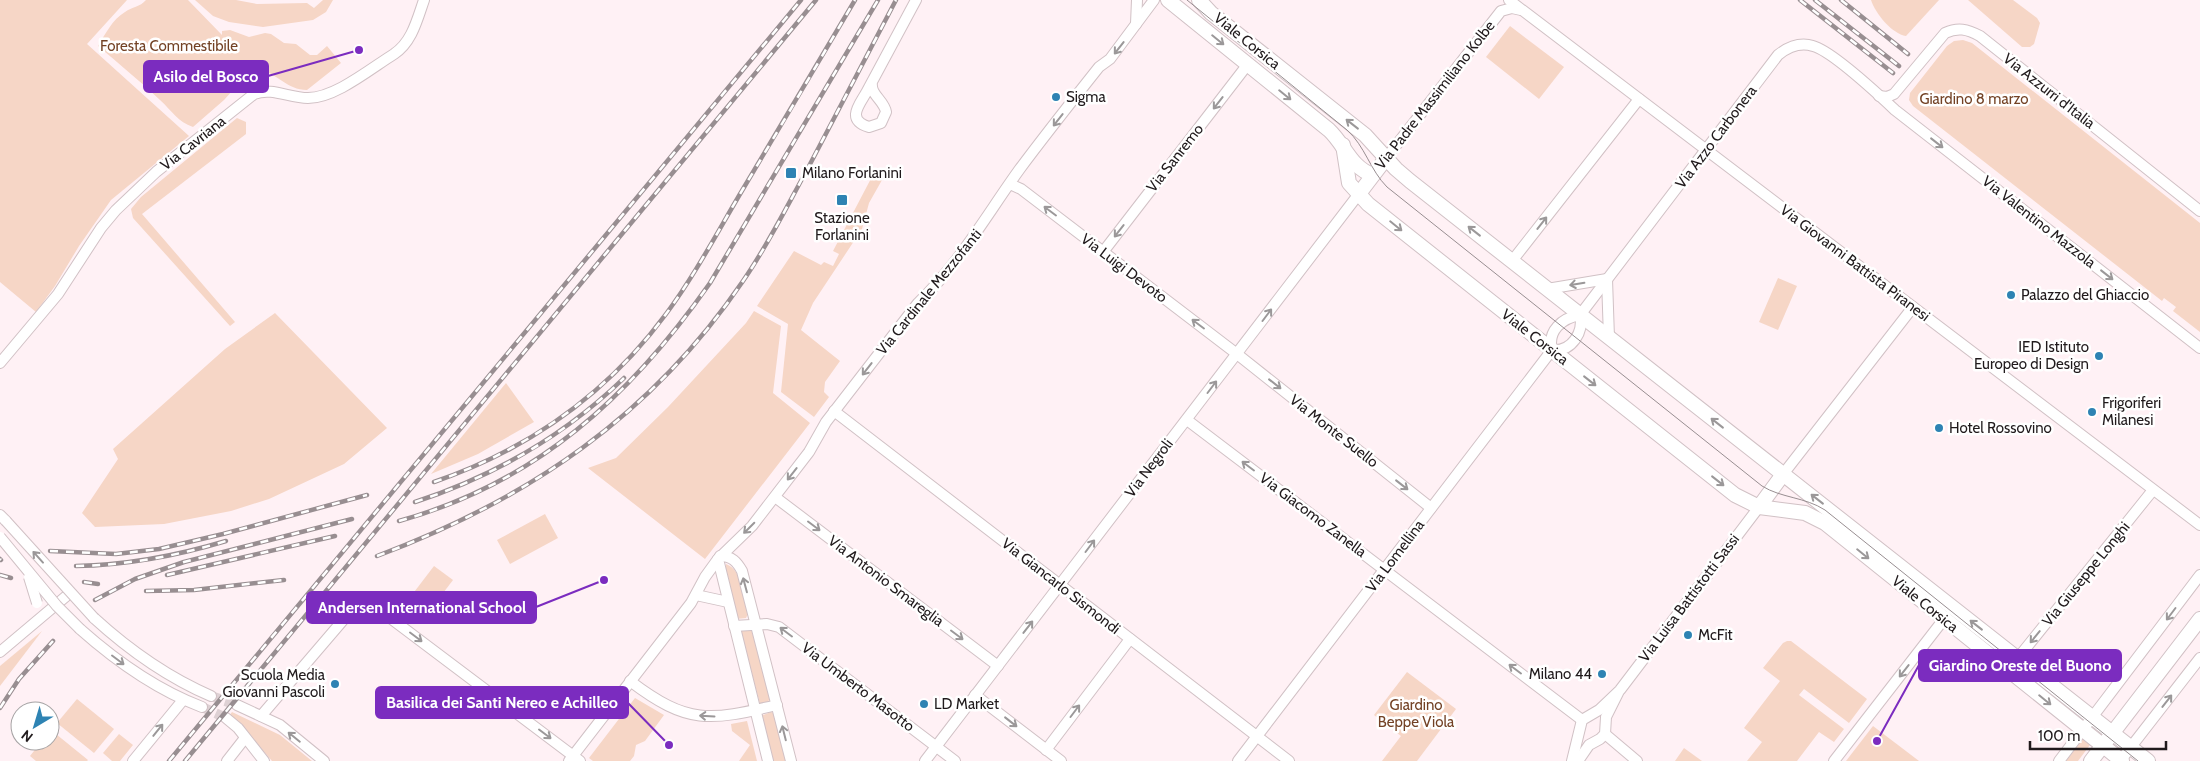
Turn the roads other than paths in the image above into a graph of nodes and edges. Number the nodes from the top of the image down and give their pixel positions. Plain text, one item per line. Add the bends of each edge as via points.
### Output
1 (424, 0) edge
2 (916, 0) edge
3 (1137, 0) edge
4 (1154, 0) edge
5 (1168, 0) edge
6 (1502, 0) edge
7 (1509, 0) edge
8 (1200, 1) edge
9 (1501, 11) junction
10 (1524, 11) junction
11 (1136, 26) junction
12 (1248, 64) junction
13 (872, 82) dead end
14 (1864, 82) junction
15 (1902, 84) junction
16 (1879, 96) junction
17 (1640, 99) junction
18 (1343, 145) junction
19 (1706, 150) junction
20 (1387, 157) junction
21 (1374, 175) junction
22 (1010, 184) junction
23 (1358, 195) junction
24 (2200, 210) edge
25 (1103, 252) junction
26 (1512, 261) junction
27 (1607, 280) junction
28 (1547, 288) junction
29 (1913, 307) junction
30 (1580, 314) junction
31 (1609, 338) junction
32 (2200, 348) edge
33 (1552, 350) junction
34 (1237, 354) junction
35 (0, 363) edge
36 (834, 411) junction
37 (1187, 420) junction
38 (1784, 473) junction
39 (2154, 490) junction
40 (775, 496) junction
41 (1759, 507) junction
42 (1431, 508) junction
43 (3, 518) edge
44 (2200, 525) edge
45 (0, 537) edge
46 (719, 558) junction
47 (25, 567) junction
48 (1385, 569) junction
49 (2200, 575) edge
50 (1060, 585) junction
51 (70, 593) junction
52 (696, 595) junction
53 (728, 602) junction
54 (57, 606) junction
55 (1944, 619) junction
56 (2200, 619) edge
57 (34, 624) junction
58 (734, 626) junction
59 (756, 626) junction
60 (1130, 639) junction
61 (0, 652) edge
62 (2018, 658) junction
63 (2200, 658) edge
64 (998, 666) junction
65 (630, 681) junction
66 (1620, 690) junction
67 (975, 695) junction
68 (211, 696) tunnel mouth
69 (183, 700) junction
70 (237, 705) tunnel mouth
71 (777, 705) junction
72 (202, 707) tunnel mouth
73 (755, 710) junction
74 (1592, 715) junction
75 (261, 716) junction
76 (2092, 717) junction
77 (226, 718) tunnel mouth
78 (1582, 720) junction
79 (1605, 722) junction
80 (2082, 730) junction
81 (1579, 731) junction
82 (2113, 733) junction
83 (1605, 734) junction
84 (1257, 736) junction
85 (245, 738) junction
86 (1592, 742) junction
87 (2134, 743) junction
88 (936, 746) junction
89 (2103, 746) junction
90 (1046, 750) junction
91 (574, 759) edge
92 (133, 761) edge
93 (227, 761) edge
94 (264, 761) edge
95 (324, 761) edge
96 (768, 761) edge
97 (791, 761) edge
98 (925, 761) edge
99 (955, 761) edge
100 (1060, 761) edge
101 (1238, 761) edge
102 (1289, 761) edge
103 (1572, 761) edge
104 (1578, 761) edge
105 (1637, 761) edge
106 (1834, 761) edge
107 (2059, 761) edge
108 (2091, 761) edge
109 (2121, 761) edge
110 (2148, 761) edge

1 - 35 street, Via Cavriana via 412,33 401,50 335,90 319,96 307,98 268,91 254,94 156,172 101,228 58,294
2 - 13 street
3 - 11 street
4 - 11 street, Via Cardinale Mezzofanti
5 -> 12 main road, Viale Corsica
6 - 9 street
7 - 10 street, Via Giovanni Battista Piranesi
20 -> 8 main road, Viale Corsica via 1365,135
9 - 10 street, Via Padre Massimiliano Kolbe via 1514,8
9 - 20 street, Via Padre Massimiliano Kolbe
10 - 17 street, Via Giovanni Battista Piranesi
11 -> 22 street, Via Cardinale Mezzofanti via 1110,60 1099,67
12 -> 18 main road, Viale Corsica
12 -> 25 street, Via Sanremo
14 - 15 street via 1885,91
14 - 16 street, Via Azzo Carbonera
14 - 19 street, Via Azzo Carbonera via 1815,46 1790,47 1776,58
15 - 16 street, Via Azzurri d'Italia via 1891,96
15 - 24 street, Via Azzurri d'Italia via 1945,32 1968,30 1980,36
16 -> 32 street, Via Valentino Mazzola
17 - 19 street, Via Giovanni Battista Piranesi
26 -> 17 street
18 - 21 main road, Viale Corsica via 1357,166
18 - 23 main road, Viale Corsica via 1348,179
19 - 27 street, Via Azzo Carbonera
19 - 29 street, Via Giovanni Battista Piranesi
20 - 21 main road, Via Padre Massimiliano Kolbe
26 -> 20 main road, Viale Corsica via 1410,181
21 - 23 main road, Via Negroli
25 -> 22 street, Via Luigi Devoto
22 -> 36 street, Via Cardinale Mezzofanti via 964,251 918,303
23 -> 33 main road, Viale Corsica
34 -> 23 street, Via Negroli
34 -> 25 street, Via Luigi Devoto
26 - 28 main road, Viale Corsica
27 -> 28 street
27 - 30 street, Via Azzo Carbonera
27 - 31 street
28 - 30 main road, Viale Corsica
29 - 38 street
29 - 39 street, Via Giovanni Battista Piranesi
30 - 31 main road, Viale Corsica
30 - 33 street, Via Lomellina via 1557,326 1552,336
30 - 33 street, Via Lomellina via 1581,328 1575,340 1562,349
38 -> 31 main road, Viale Corsica
33 -> 41 main road, Viale Corsica via 1735,495
33 - 42 street, Via Lomellina
37 -> 34 street, Via Negroli
34 -> 42 street, Via Monte Suello
36 -> 40 street, Via Cardinale Mezzofanti via 812,449
36 - 50 street, Via Giancarlo Sismondi
48 -> 37 street, Via Giacomo Zanella
50 -> 37 street, Via Negroli
38 - 41 main road
62 -> 38 main road, Viale Corsica
39 - 44 street, Via Giovanni Battista Piranesi
39 -> 62 street, Via Giuseppe Longhi
40 -> 46 street, Via Cardinale Mezzofanti via 750,528
40 -> 64 street, Via Antonio Smareglia
41 -> 55 main road, Viale Corsica via 1805,513 1818,519
41 - 66 street, Via Luisa Battistotti Sassi
42 - 48 street, Via Lomellina
51 -> 43 street, bridge
45 - 47 street, bridge
46 - 52 street, Via Cardinale Mezzofanti
46 - 53 street
59 -> 46 street via 738,563 731,558
47 - 54 street, bridge
47 - 57 street, bridge via 37,603
78 -> 48 street, Via Giacomo Zanella
48 - 84 street, Via Lomellina
49 -> 76 street
50 - 60 street, Via Giancarlo Sismondi
64 -> 50 street, Via Negroli
51 - 54 street
51 - 68 street, bridge via 94,618 155,667
52 - 53 street
52 - 65 street, Via Cardinale Mezzofanti
53 - 58 street
54 - 57 street
54 -> 69 street, bridge via 124,664
55 -> 80 main road, Viale Corsica
55 -> 106 street
56 - 82 main road
57 - 61 street
58 - 59 street, Via Umberto Masotto
58 - 73 street
59 - 71 street
88 -> 59 street, Via Umberto Masotto via 779,627
60 - 84 street, Via Giancarlo Sismondi
90 -> 60 street
62 - 76 main road, Viale Corsica
87 -> 63 street
64 - 67 street, Via Negroli
73 -> 65 street via 717,716 687,714 662,704
65 - 91 street, Via Cardinale Mezzofanti
66 - 74 street, Via Luisa Battistotti Sassi
66 - 79 street, Via Luisa Battistotti Sassi
67 - 88 street, Via Negroli
67 -> 90 street
69 - 72 street
92 -> 69 street
70 - 75 street
71 - 73 street
97 -> 71 street
73 - 96 street
74 - 78 street, Via Luisa Battistotti Sassi
74 - 79 street
75 -> 91 street via 361,601 369,602
95 -> 75 street via 280,725
76 - 80 street
76 - 82 main road, Viale Corsica
77 - 85 street
78 - 81 street
79 - 83 street, Via Luisa Battistotti Sassi
80 - 89 main road, Viale Corsica
80 - 107 street
81 - 86 street
81 - 103 street
82 - 87 main road, Viale Corsica
82 - 89 main road
83 - 86 street
83 - 105 street
84 - 101 street, Via Lomellina
84 - 102 street, Via Giancarlo Sismondi
85 - 93 street
85 - 94 street
86 - 104 street
87 - 109 street
87 - 110 main road, Viale Corsica
88 - 98 street, Via Negroli
88 - 99 street, Via Umberto Masotto
89 - 108 main road
89 - 109 main road, Viale Corsica
90 - 100 street

